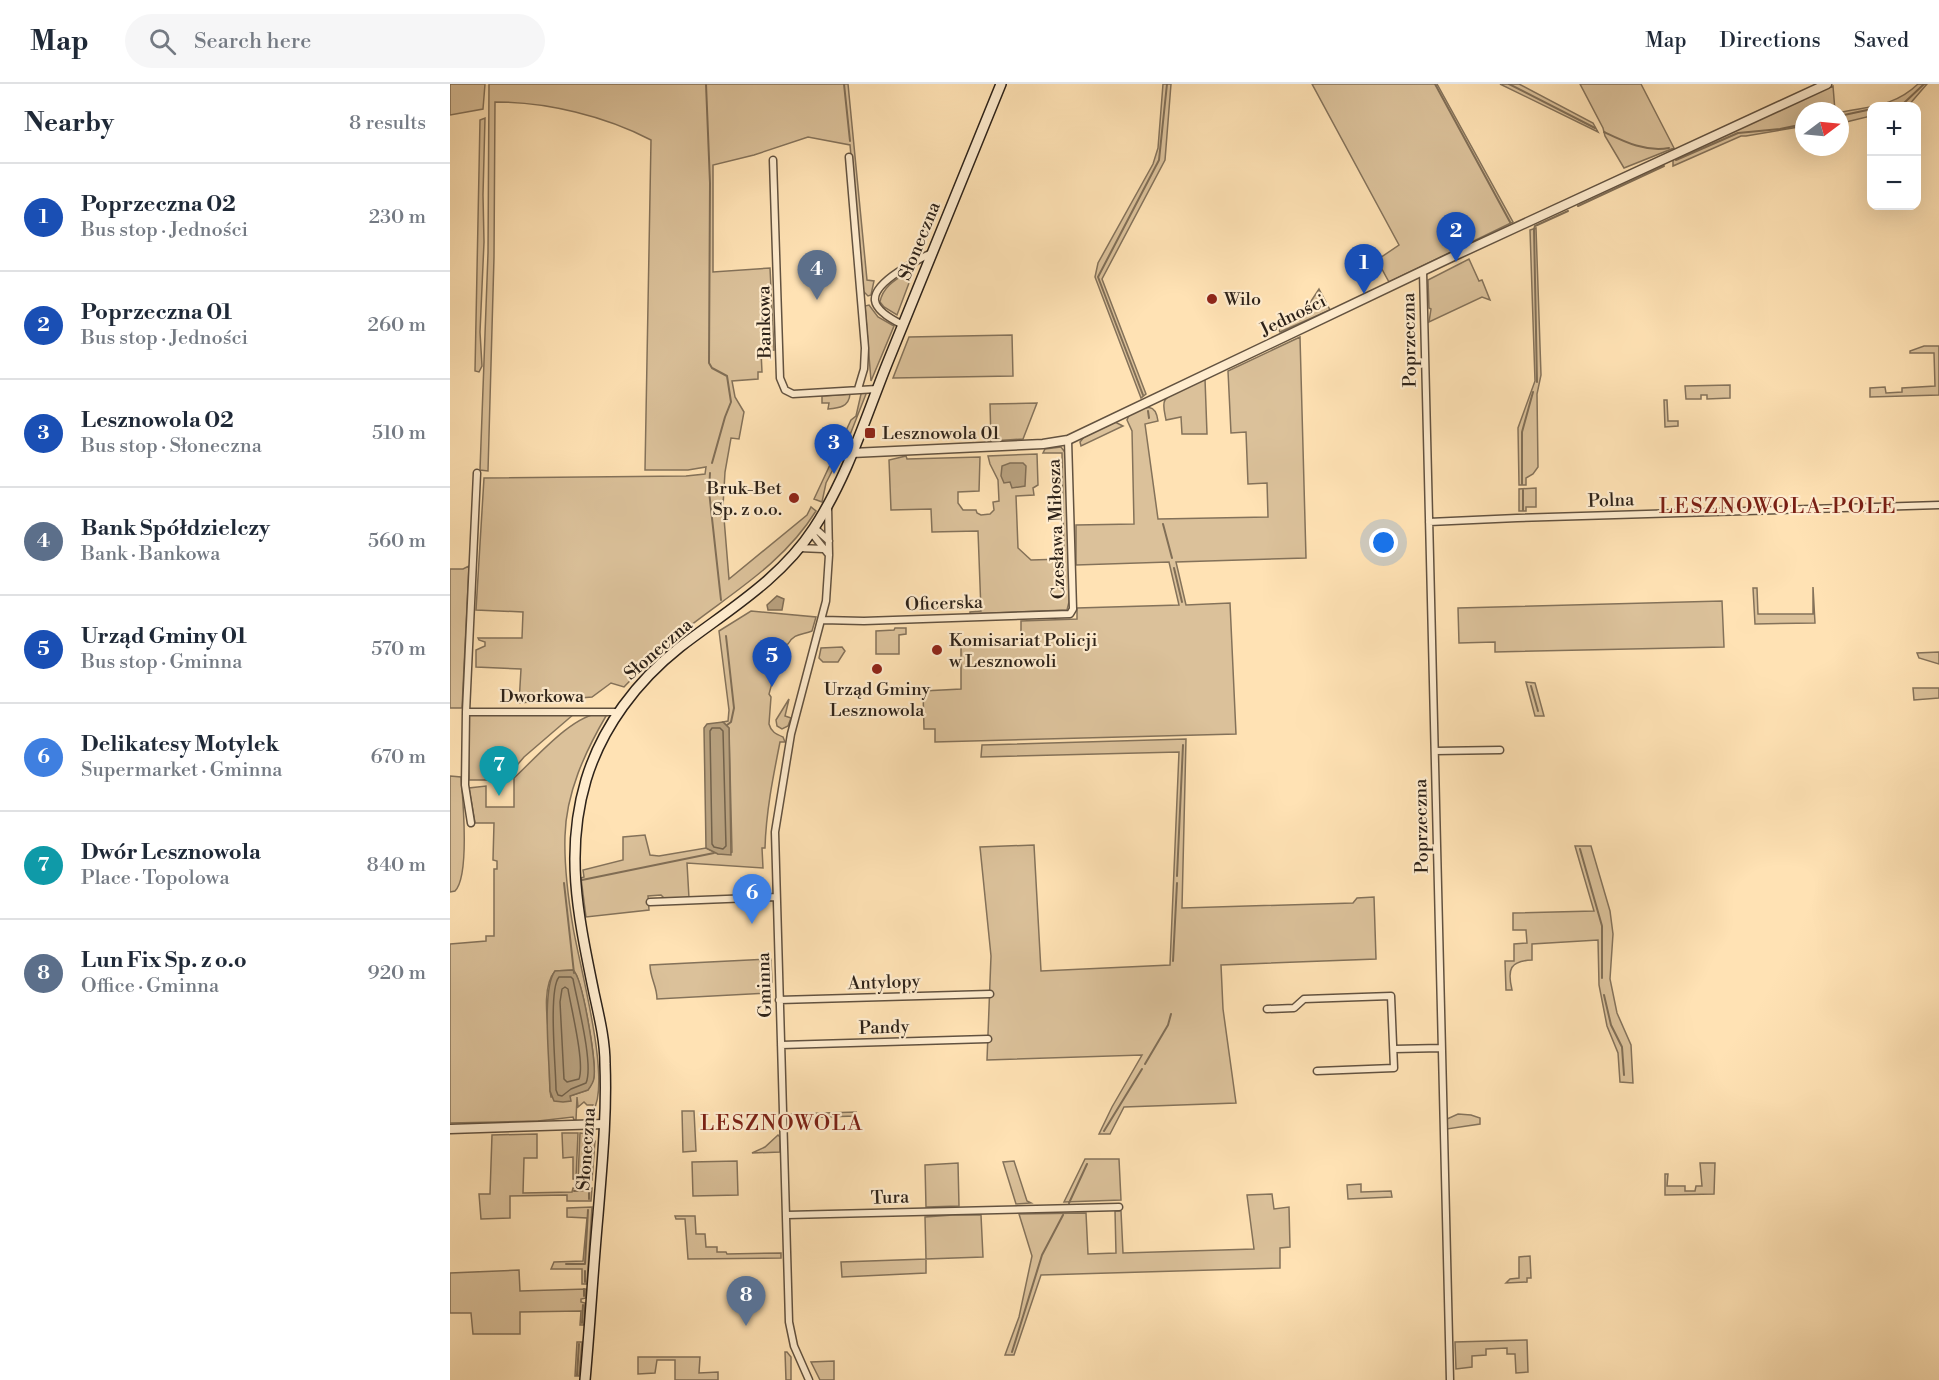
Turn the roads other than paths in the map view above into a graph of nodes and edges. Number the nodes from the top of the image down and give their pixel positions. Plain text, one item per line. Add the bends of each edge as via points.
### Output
1 (1001, 84) edge
2 (1827, 84) edge
3 (849, 157) dead end
4 (773, 160) dead end
5 (932, 253) junction
6 (1423, 271) junction
7 (875, 299) junction
8 (861, 301) junction
9 (903, 326) junction
10 (858, 389) junction
11 (877, 389) junction
12 (1068, 440) junction
13 (852, 453) junction
14 (477, 473) dead end
15 (1939, 505) edge
16 (828, 506) junction
17 (1429, 522) junction
18 (813, 530) junction
19 (829, 542) junction
20 (799, 549) junction
21 (827, 552) junction
22 (1067, 614) joint
23 (822, 620) junction
24 (466, 712) junction
25 (619, 712) junction
26 (1500, 750) dead end
27 (1434, 751) junction
28 (471, 823) dead end
29 (776, 897) junction
30 (650, 902) dead end
31 (990, 994) dead end
32 (779, 1000) junction
33 (1267, 1009) dead end
34 (988, 1039) dead end
35 (781, 1045) junction
36 (1441, 1048) junction
37 (1394, 1049) junction
38 (1317, 1071) dead end
39 (604, 1124) junction
40 (450, 1129) edge
41 (1119, 1207) dead end
42 (787, 1215) junction
43 (585, 1380) edge
44 (809, 1380) edge
45 (1450, 1380) edge

1 - 5 main road, Słoneczna
2 - 6 street, Jedności
3 - 8 street
4 - 10 street, Bankowa via 780,378 785,390 793,394
5 - 7 street via 883,282
5 - 9 main road, Słoneczna
6 - 12 street, Jedności
6 - 17 street, Poprzeczna
7 - 8 street
7 - 9 street via 879,309
8 - 10 street via 864,369
9 - 11 main road, Słoneczna
10 - 11 street, Bankowa
11 - 13 main road, Słoneczna
12 - 13 street, Jedności
12 - 22 street, Czesława Miłosza via 1073,609
13 - 16 main road, Słoneczna
14 - 24 street
15 - 17 street, Polna
16 - 18 main road, Słoneczna
16 - 19 street, Gminna
17 - 27 street, Poprzeczna
18 - 19 street
18 - 20 main road, Słoneczna
18 - 21 street
19 - 21 street, Gminna
20 - 21 street
20 - 25 main road, Słoneczna via 766,584 657,667
21 - 23 street, Gminna
22 - 23 street, Oficerska
23 - 29 street, Gminna via 793,723 779,803 775,832
24 - 25 street, Dworkowa
24 - 28 street via 465,785
25 - 39 main road, Słoneczna via 590,768 578,814 573,867 605,1059
26 - 27 street
27 - 36 street, Poprzeczna
29 - 30 street
29 - 32 street, Gminna
31 - 32 street, Antylopy
32 - 35 street, Gminna
33 - 37 street via 1294,1008 1304,999 1391,996
34 - 35 street, Pandy
35 - 42 street, Gminna
36 - 37 street
36 - 45 street, Poprzeczna
37 - 38 street via 1394,1068
39 - 40 street
39 - 43 main road, Słoneczna
41 - 42 street, Tura
42 - 44 street, Gminna via 790,1329

